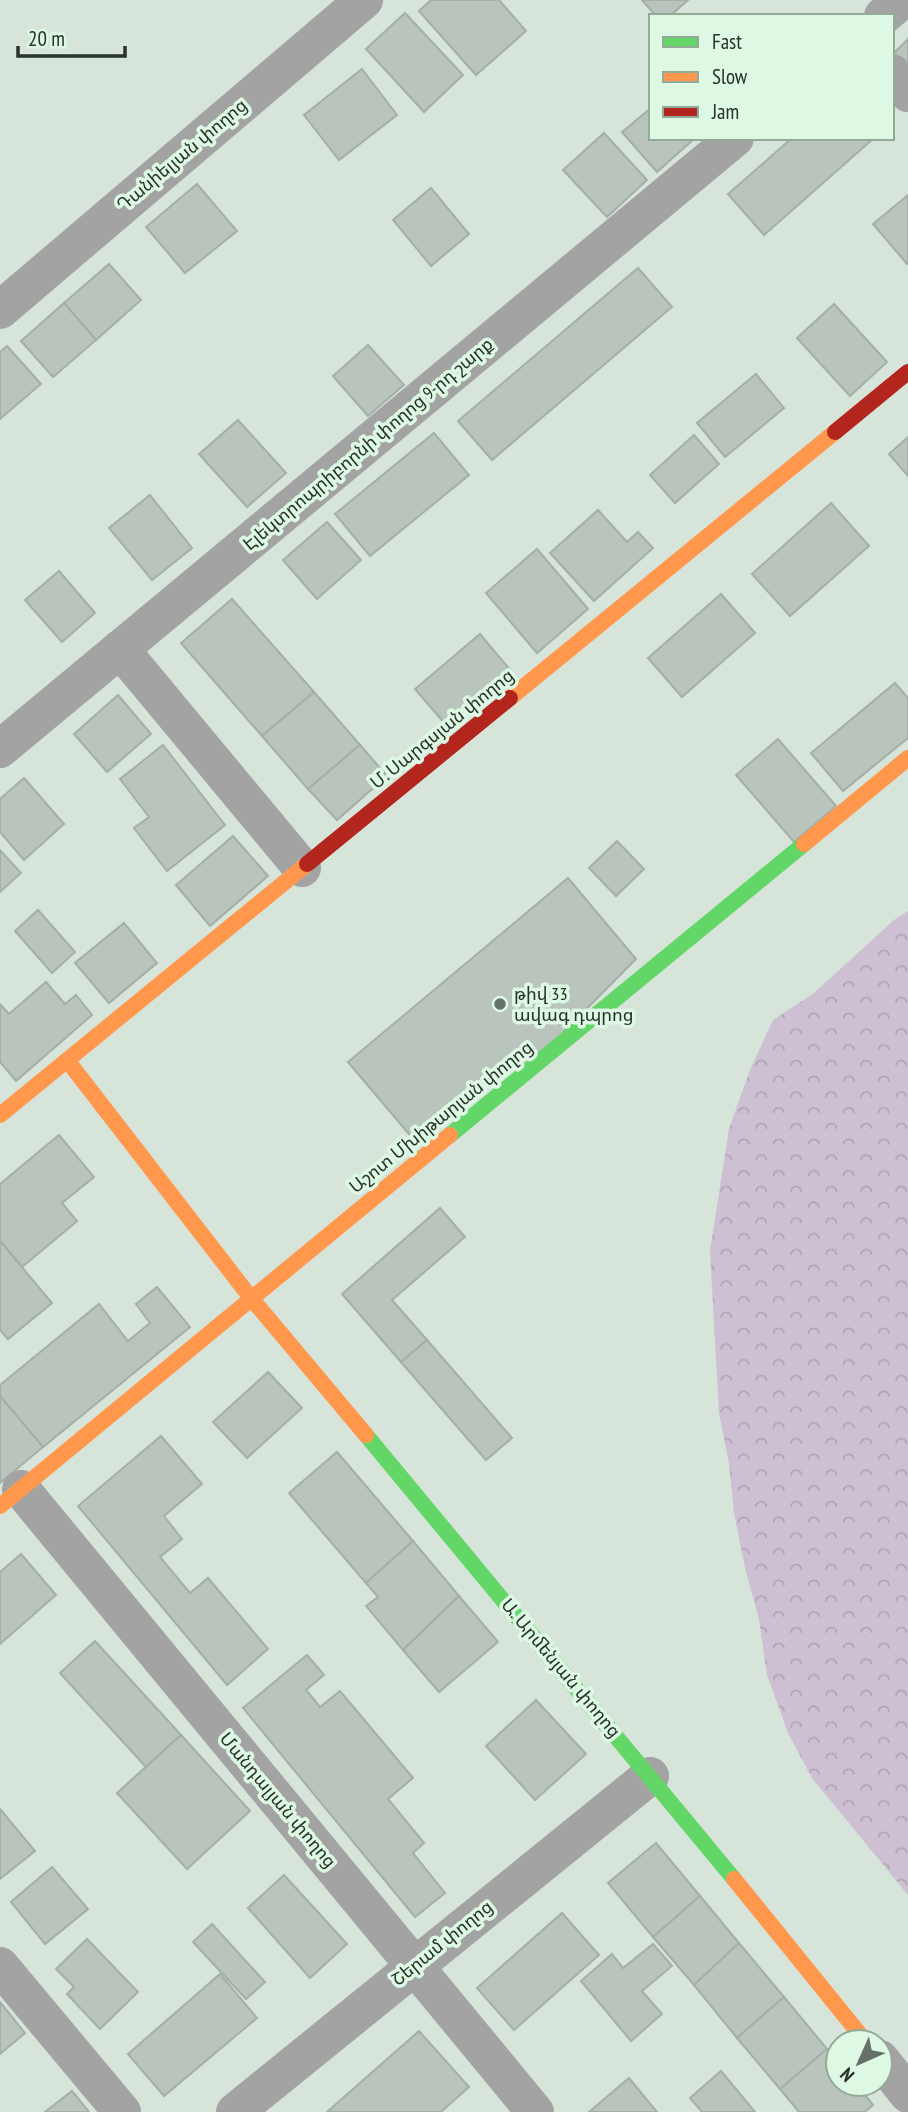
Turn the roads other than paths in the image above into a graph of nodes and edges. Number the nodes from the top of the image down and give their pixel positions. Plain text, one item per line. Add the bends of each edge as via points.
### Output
1 (364, 0) edge
2 (902, 0) edge
3 (885, 14) edge
4 (894, 76) edge
5 (908, 93) edge
6 (733, 140) edge
7 (0, 310) edge
8 (908, 372) edge
9 (120, 649) junction
10 (0, 749) edge
11 (908, 758) edge
12 (302, 868) junction
13 (67, 1060) junction
14 (0, 1115) edge
15 (251, 1298) junction
16 (10, 1498) edge
17 (650, 1776) junction
18 (414, 1965) junction
19 (0, 1966) edge
20 (855, 2028) edge
21 (894, 2077) edge
22 (908, 2094) edge
23 (122, 2112) edge
24 (235, 2112) edge
25 (535, 2112) edge

1 - 7 street, Դանիելյան փողոց
2 - 3 street
4 - 5 street
6 - 9 street, Էլեկտրոպրիբորնի փողոց 9-րդ շարք
8 - 12 street, Մ. Սարգսյան փողոց
9 - 10 street, Էլեկտրոպրիբորնի փողոց 9-րդ շարք
9 - 12 street
11 - 15 street, Աշոտ Մխիթարյան փողոց
12 - 13 street, Մ. Սարգսյան փողոց
13 - 14 street, Մ. Սարգսյան փողոց
13 - 15 street, Ա. Արմենյան փողոց
15 - 16 street, Աշոտ Մխիթարյան փողոց
15 - 17 street, Ա. Արմենյան փողոց
16 - 18 street, Մանդալյան փողոց
17 - 18 street, Շերամ փողոց
17 - 20 street, Ա. Արմենյան փողոց
18 - 24 street, Շերամ փողոց
18 - 25 street, Մանդալյան փողոց
19 - 23 street
21 - 22 street

